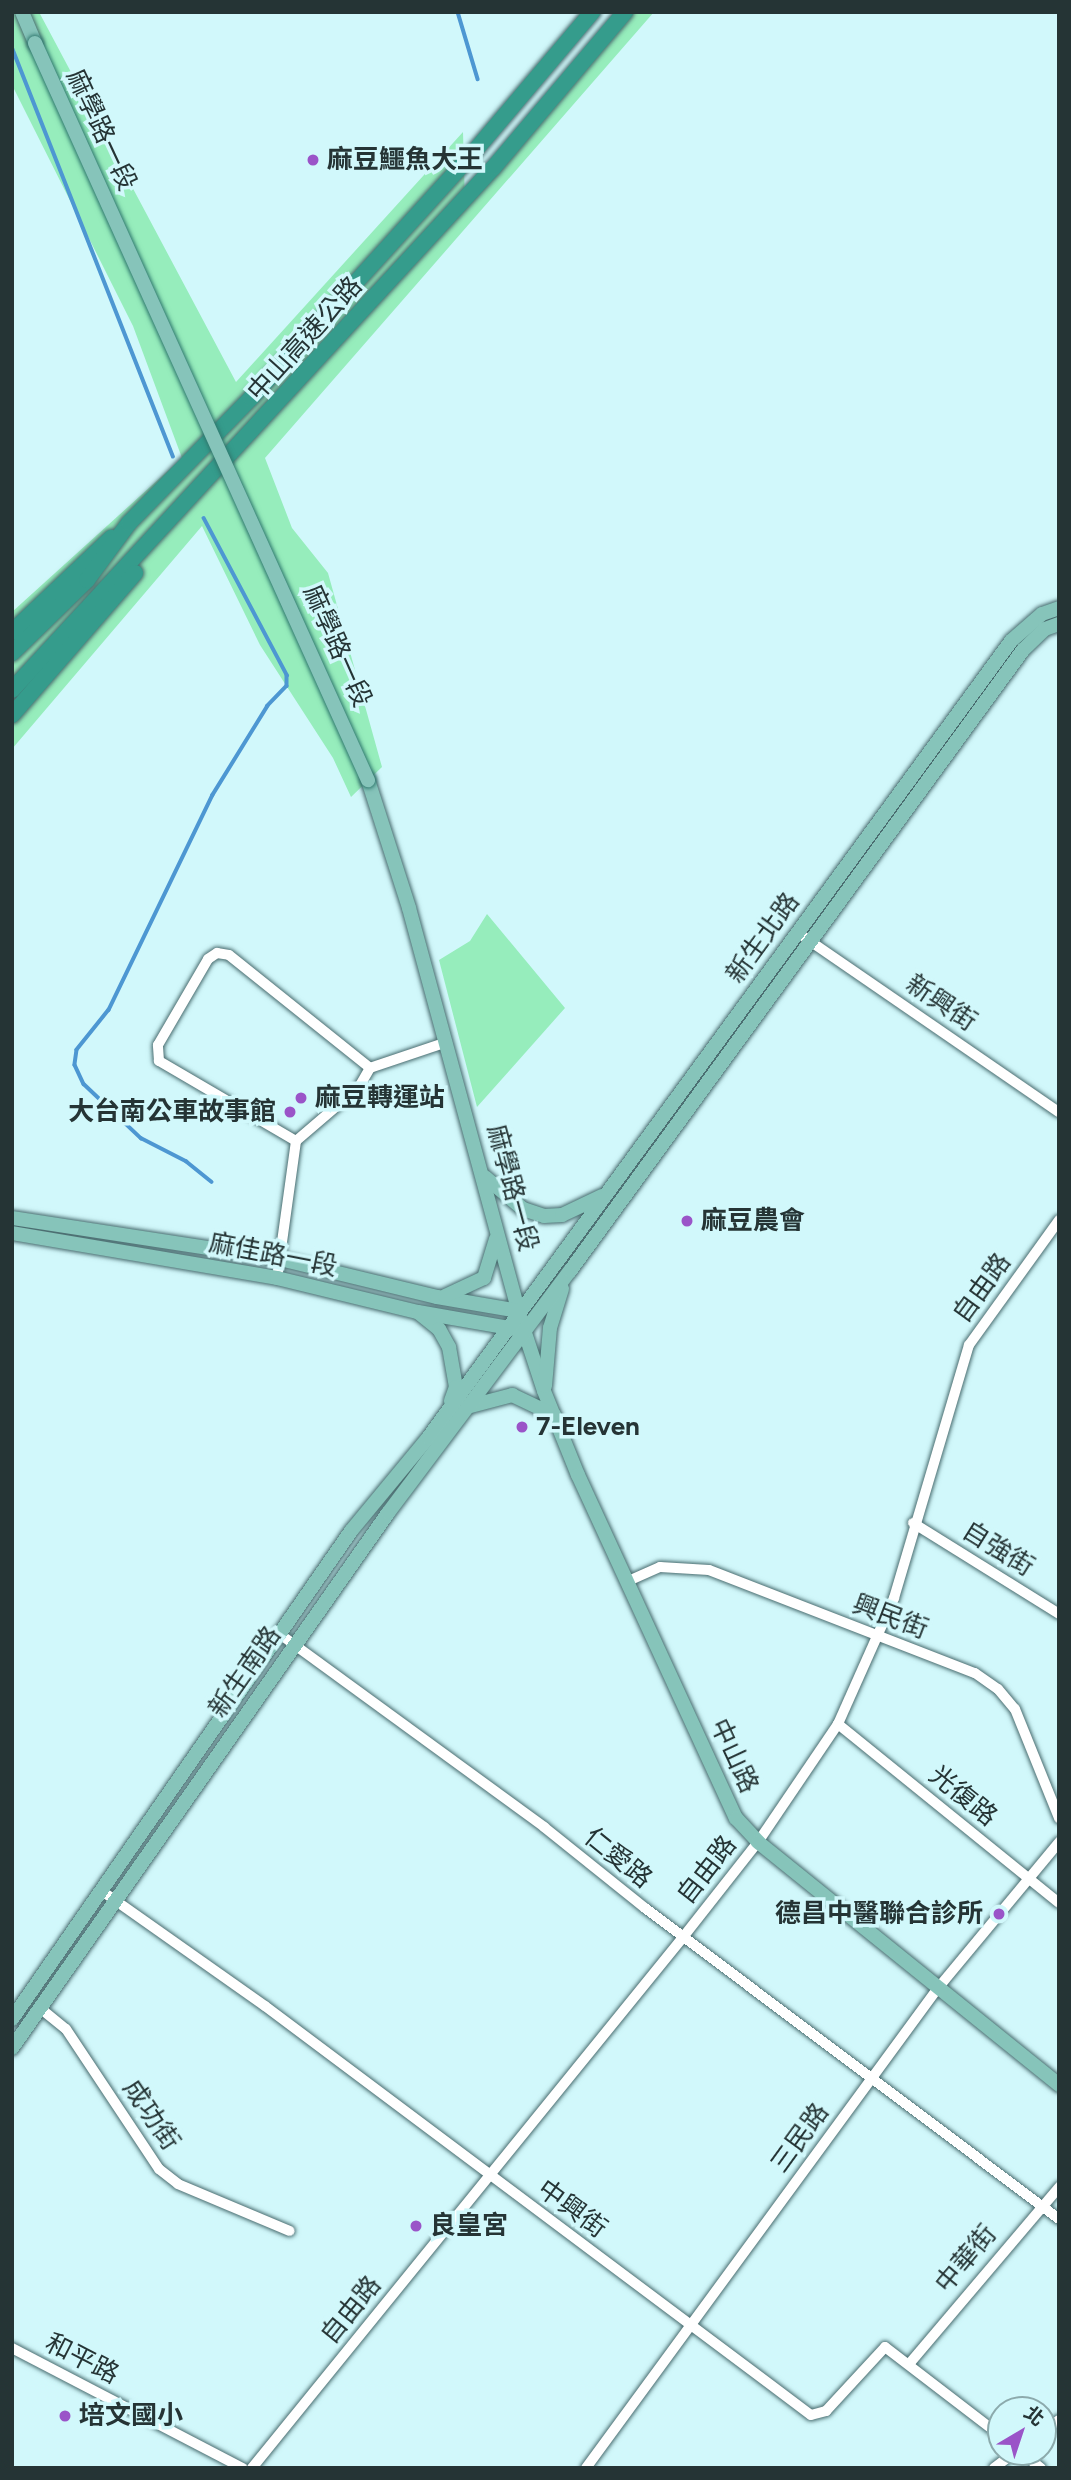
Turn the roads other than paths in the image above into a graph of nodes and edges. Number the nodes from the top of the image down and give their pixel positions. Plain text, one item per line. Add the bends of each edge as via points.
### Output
1 (22, 12) edge
2 (592, 12) edge
3 (625, 12) edge
4 (129, 523) junction
5 (154, 541) junction
6 (1059, 608) edge
7 (1059, 624) edge
8 (12, 632) edge
9 (12, 653) edge
10 (12, 690) edge
11 (12, 715) edge
12 (797, 932) junction
13 (810, 942) junction
14 (447, 1042) junction
15 (370, 1068) junction
16 (1059, 1112) edge
17 (296, 1141) junction
18 (483, 1175) junction
19 (609, 1192) junction
20 (12, 1218) edge
21 (1059, 1220) edge
22 (497, 1230) junction
23 (12, 1233) edge
24 (279, 1259) junction
25 (570, 1271) junction
26 (277, 1278) junction
27 (437, 1297) junction
28 (519, 1311) junction
29 (418, 1312) junction
30 (507, 1327) junction
31 (524, 1330) junction
32 (544, 1391) junction
33 (450, 1407) junction
34 (466, 1408) junction
35 (554, 1415) junction
36 (913, 1523) junction
37 (626, 1582) junction
38 (1059, 1614) edge
39 (281, 1635) junction
40 (878, 1639) junction
41 (294, 1645) junction
42 (838, 1724) junction
43 (1059, 1818) edge
44 (758, 1842) junction
45 (1059, 1842) edge
46 (1028, 1878) junction
47 (102, 1891) junction
48 (116, 1900) junction
49 (1059, 1903) edge
50 (684, 1936) junction
51 (938, 1988) junction
52 (40, 2008) junction
53 (12, 2019) edge
54 (12, 2048) edge
55 (872, 2077) junction
56 (1059, 2085) edge
57 (489, 2176) junction
58 (1059, 2187) edge
59 (1040, 2207) junction
60 (1059, 2219) edge
61 (290, 2231) dead end
62 (690, 2324) junction
63 (12, 2348) edge
64 (910, 2363) junction
65 (987, 2425) edge
66 (243, 2468) edge
67 (253, 2468) edge
68 (586, 2468) edge

1 - 14 main road, 麻學路一段, bridge via 368,780
2 - 4 highway, 中山高速公路 via 464,163 251,398
3 - 5 highway, 中山高速公路 via 494,167
4 - 8 highway
4 - 9 highway, 中山高速公路 via 87,580
5 - 10 highway, 中山高速公路
5 - 11 highway via 128,584
6 - 12 main road, 新生北路 via 1042,614 1011,641
7 - 13 main road, 新生北路 via 1045,629 1023,650
12 - 13 street, 新興街
12 - 19 main road, 新生北路
13 - 16 street, 新興街
13 - 25 main road, 新生北路
14 - 15 street
14 - 18 main road, 麻學路一段
15 - 17 street via 359,1087
15 - 17 street via 229,955 217,953 208,959 158,1045 159,1061
17 - 24 street
18 - 19 main road via 501,1194 544,1216 584,1207
18 - 22 main road, 麻學路一段
19 - 28 main road, 新生北路
20 - 24 main road, 麻佳路一段
21 - 36 street, 自由路 via 969,1345 951,1414
22 - 27 main road via 494,1257 484,1278 459,1293
22 - 28 main road, 麻學路一段
23 - 26 main road, 麻佳路一段
24 - 26 street
24 - 27 main road, 麻佳路一段
25 - 31 main road, 新生北路
25 - 32 main road via 550,1328
26 - 29 main road, 麻佳路一段
27 - 28 main road, 麻佳路一段
28 - 30 main road, 新生南路
28 - 31 main road, 麻學路一段
29 - 30 main road, 麻佳路一段
29 - 33 main road via 439,1329 454,1362 456,1387
30 - 31 main road, 麻佳路一段
30 - 33 main road, 新生南路
31 - 32 main road, 中山路
31 - 34 main road, 新生南路
32 - 35 main road, 中山路
33 - 39 main road, 新生南路 via 351,1531
34 - 35 main road via 512,1395
34 - 41 main road, 新生南路
35 - 37 main road, 中山路
36 - 38 street, 自強街
36 - 40 street, 自由路
37 - 40 street, 興民街 via 660,1567 709,1570
37 - 44 main road, 中山路 via 736,1818
39 - 41 street, 仁愛路
39 - 47 main road, 新生南路
40 - 42 street, 自由路
40 - 43 street, 興民街 via 975,1674 998,1689 1020,1718
41 - 48 main road, 新生南路
41 - 50 street, 仁愛路 via 544,1827
42 - 44 street, 自由路
42 - 46 street, 光復路
44 - 50 street, 自由路
44 - 51 main road, 中山路
45 - 46 street, 三民路
46 - 49 street, 光復路
46 - 51 street, 三民路
47 - 48 street, 中興街
47 - 53 main road, 新生南路
48 - 52 main road, 新生南路
48 - 57 street, 中興街
50 - 55 street, 仁愛路
50 - 57 street, 自由路
51 - 55 street, 三民路
51 - 56 main road, 中山路
52 - 54 main road, 新生南路
52 - 61 street, 成功街 via 66,2029 159,2169 178,2184
55 - 59 street, 仁愛路
55 - 62 street, 三民路
57 - 62 street, 中興街
57 - 67 street, 自由路
58 - 59 street, 中華街
59 - 60 street, 仁愛路
59 - 64 street, 中華街
62 - 64 street, 中興街 via 816,2417 826,2412 881,2348 890,2348
62 - 68 street, 三民路
63 - 66 street, 和平路
64 - 65 street, 中興街

